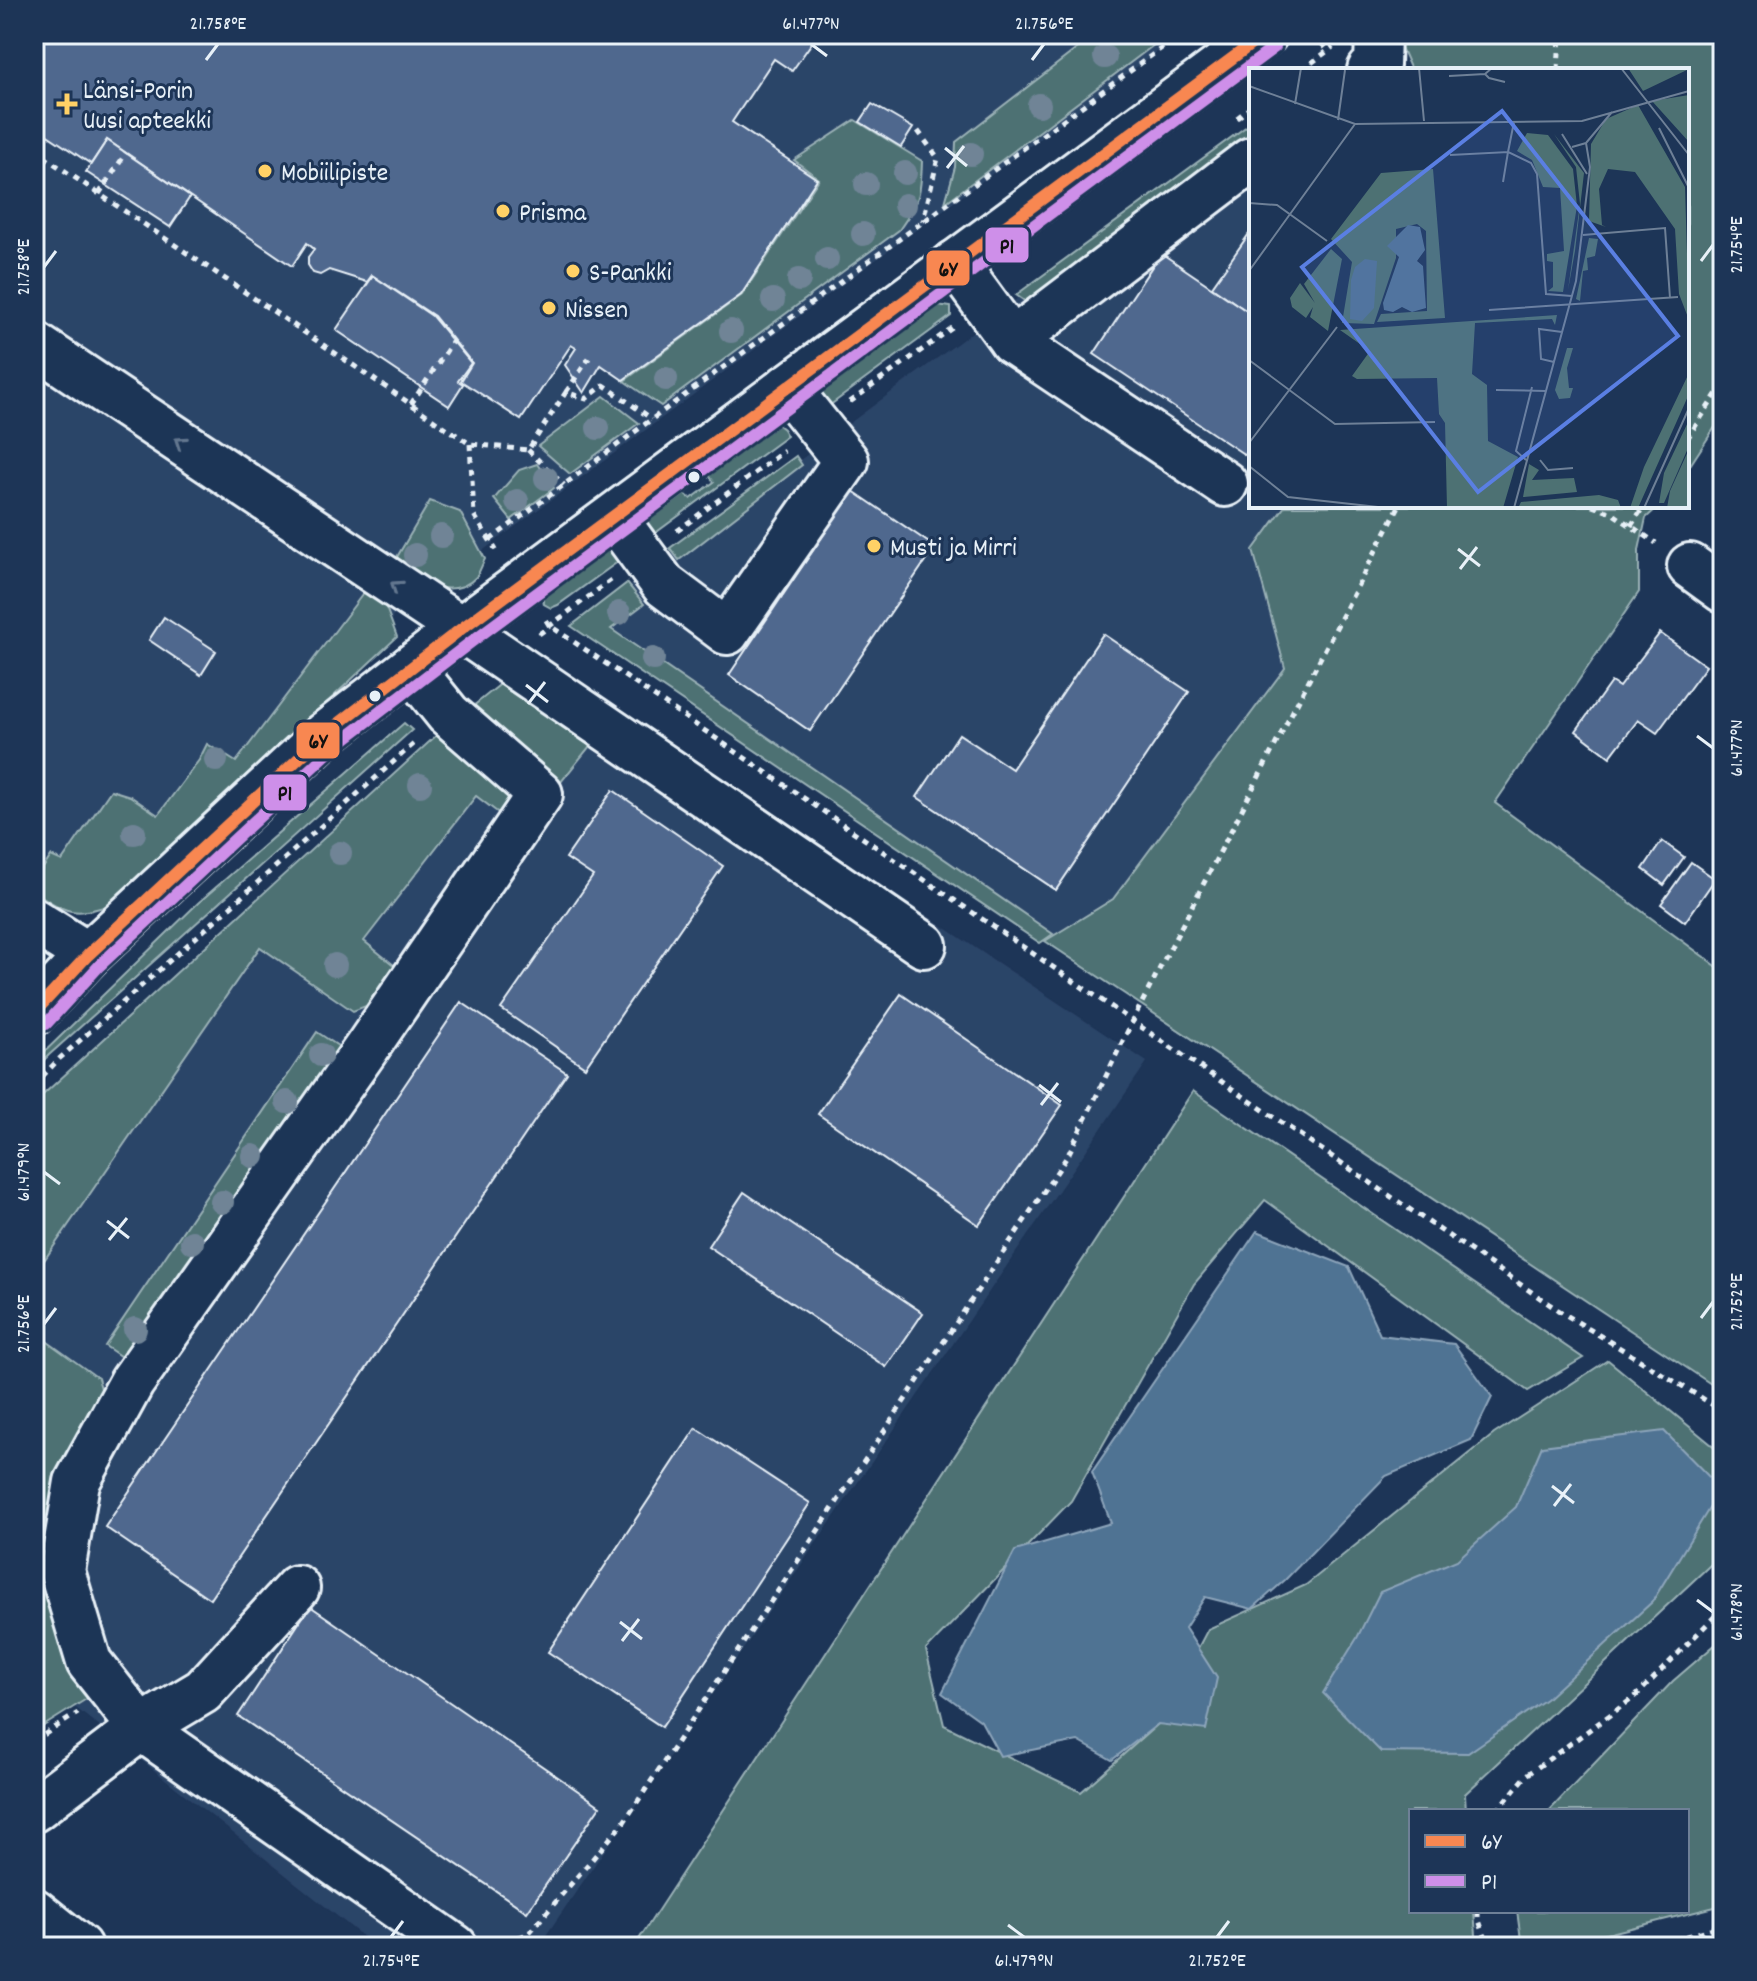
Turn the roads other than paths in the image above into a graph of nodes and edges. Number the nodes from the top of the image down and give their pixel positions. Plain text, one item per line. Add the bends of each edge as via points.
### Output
1 (1265, 34) edge
2 (1249, 162) edge
3 (955, 263) junction
4 (1012, 341) junction
5 (34, 344) edge
6 (787, 387) junction
7 (1225, 484) dead end
8 (614, 517) junction
9 (461, 629) junction
10 (411, 668) junction
11 (34, 921) edge
12 (924, 945) dead end
13 (88, 955) junction
14 (34, 1013) edge
15 (297, 1588) dead end
16 (141, 1728) junction
17 (34, 1809) edge
18 (34, 1911) edge
19 (79, 1947) edge
20 (455, 1947) edge

1 - 3 main road
2 - 4 main road
3 - 4 main road
3 - 6 main road
4 - 7 main road
9 -> 5 main road
6 - 8 main road
6 - 8 main road via 846,461 727,632 664,585
8 - 9 main road
9 - 10 main road
9 - 12 main road
10 - 13 main road via 324,735
10 - 16 main road via 448,714 540,794 132,1382 77,1482 62,1571 89,1662
11 - 13 main road
13 - 14 main road
15 - 16 main road via 203,1691
16 - 17 main road
16 - 20 main road
18 - 19 main road

